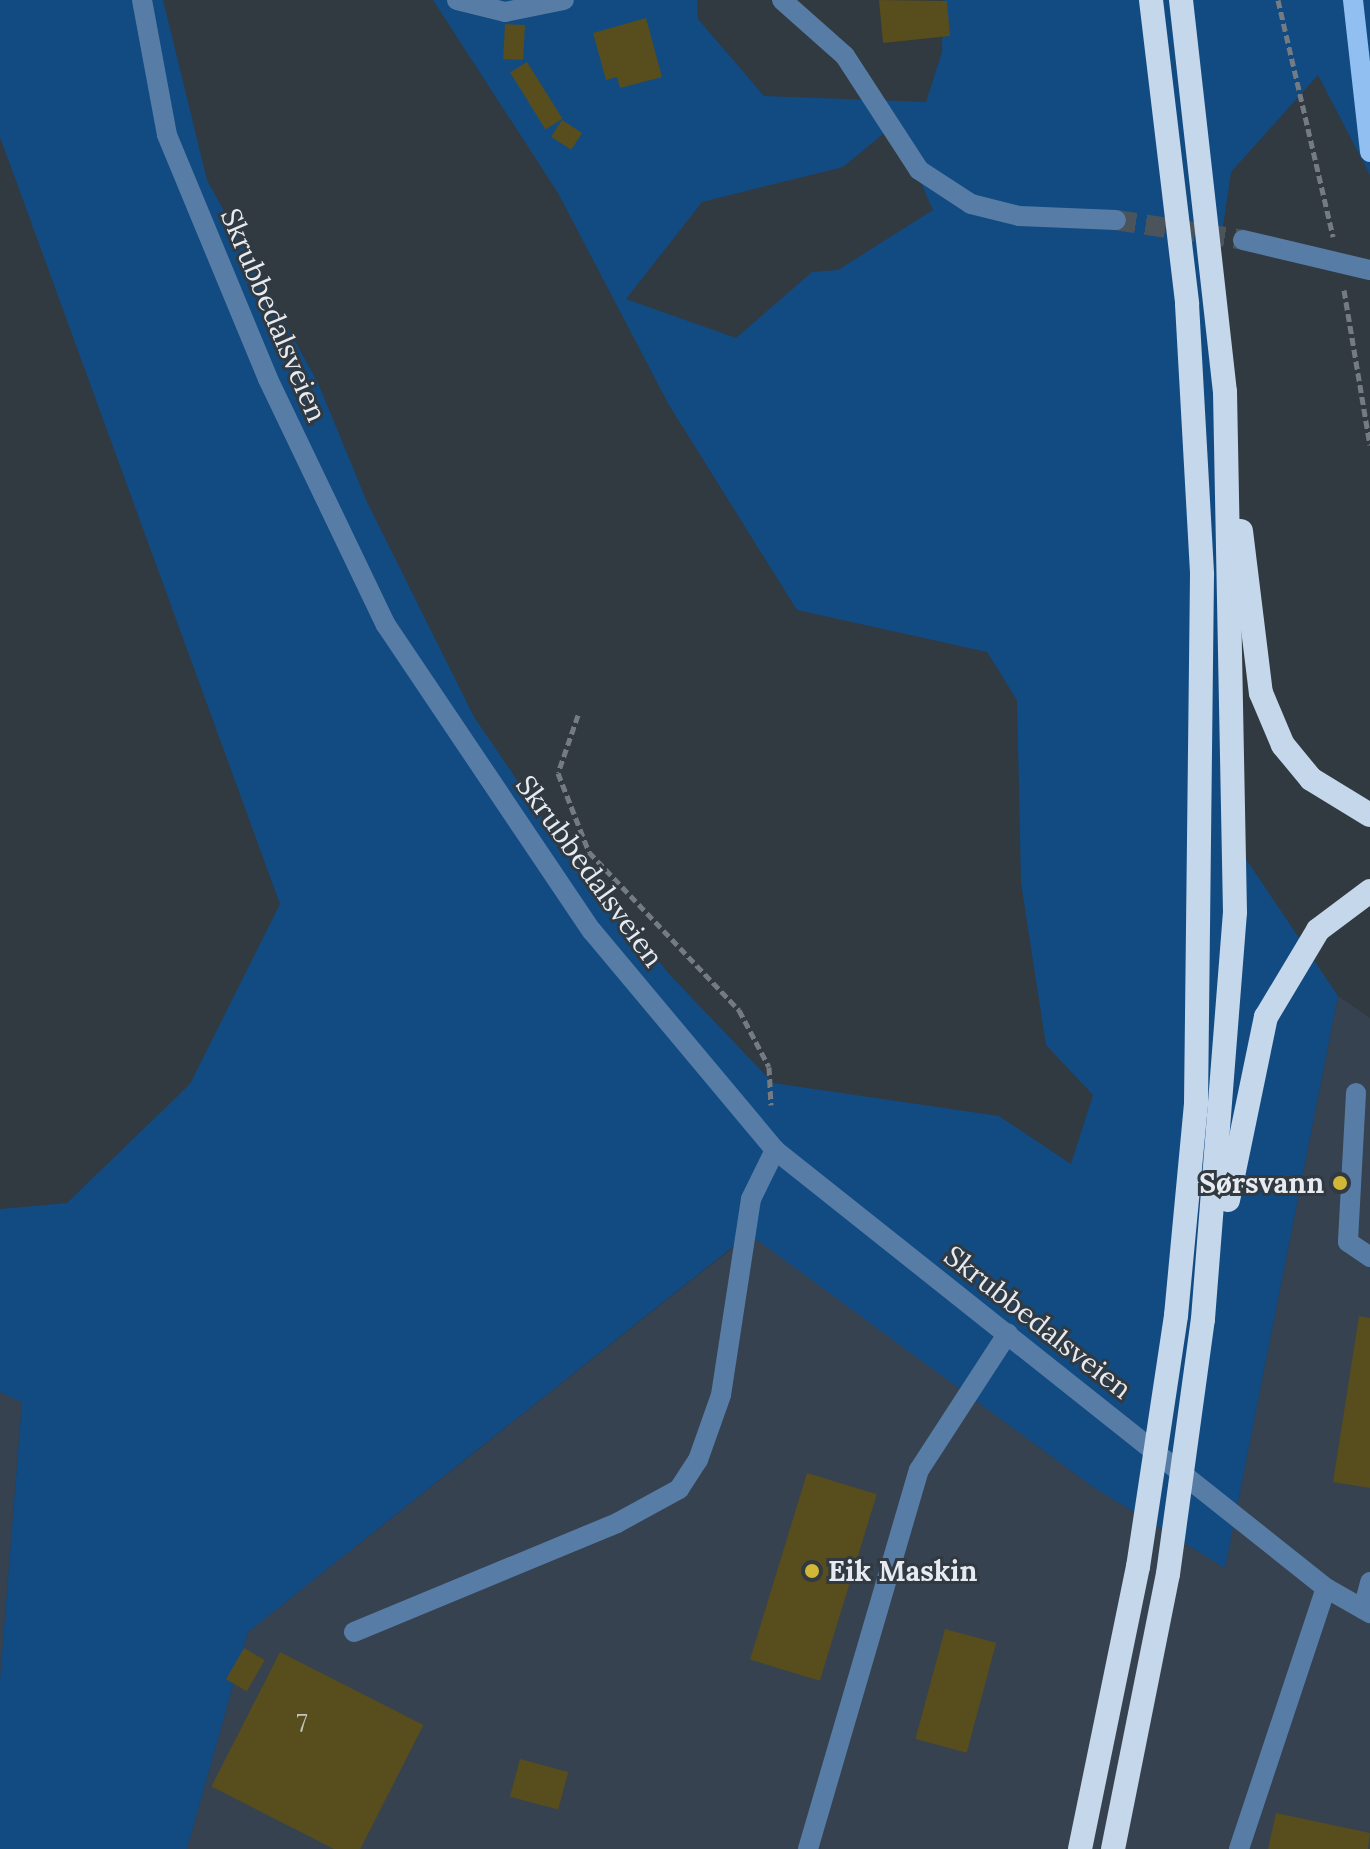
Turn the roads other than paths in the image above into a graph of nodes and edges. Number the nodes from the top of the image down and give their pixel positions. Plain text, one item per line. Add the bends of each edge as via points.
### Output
1 (142, 0) edge
2 (457, 0) edge
3 (564, 0) edge
4 (782, 0) edge
5 (1151, 0) edge
6 (1181, 0) edge
7 (1353, 0) edge
8 (1370, 152) edge
9 (1116, 220) tunnel mouth
10 (1243, 240) tunnel mouth
11 (1370, 270) edge
12 (1225, 392) junction
13 (1370, 815) edge
14 (1370, 891) edge
15 (1356, 1093) dead end
16 (775, 1150) junction
17 (1370, 1257) edge
18 (1203, 1320) junction
19 (1008, 1333) junction
20 (1370, 1582) edge
21 (1326, 1588) junction
22 (1366, 1611) edge
23 (354, 1632) dead end
24 (808, 1849) edge
25 (1080, 1849) edge
26 (1113, 1849) edge
27 (1239, 1849) edge

1 - 16 street, Skrubbedalsveien via 167,135 268,379 386,625 592,931
2 - 3 street via 505,12
4 - 9 street via 845,56 901,149 932,179 971,204 1019,216
5 - 25 highway, bridge via 1187,304 1202,575 1196,1104 1176,1315 1138,1567
6 - 12 highway
7 - 8 main road
10 - 11 street
12 - 13 highway via 1261,693 1283,745 1311,779
12 - 18 highway via 1235,912
14 - 18 highway via 1318,930 1266,1017
15 - 17 street via 1348,1242
16 - 19 street, Skrubbedalsveien
16 - 23 street via 751,1199 721,1395 698,1460 679,1489 617,1523
18 - 26 highway, bridge via 1168,1574
19 - 21 street, Skrubbedalsveien
19 - 24 street via 919,1470
20 - 22 street
21 - 22 street, Skrubbedalsveien
21 - 27 street

